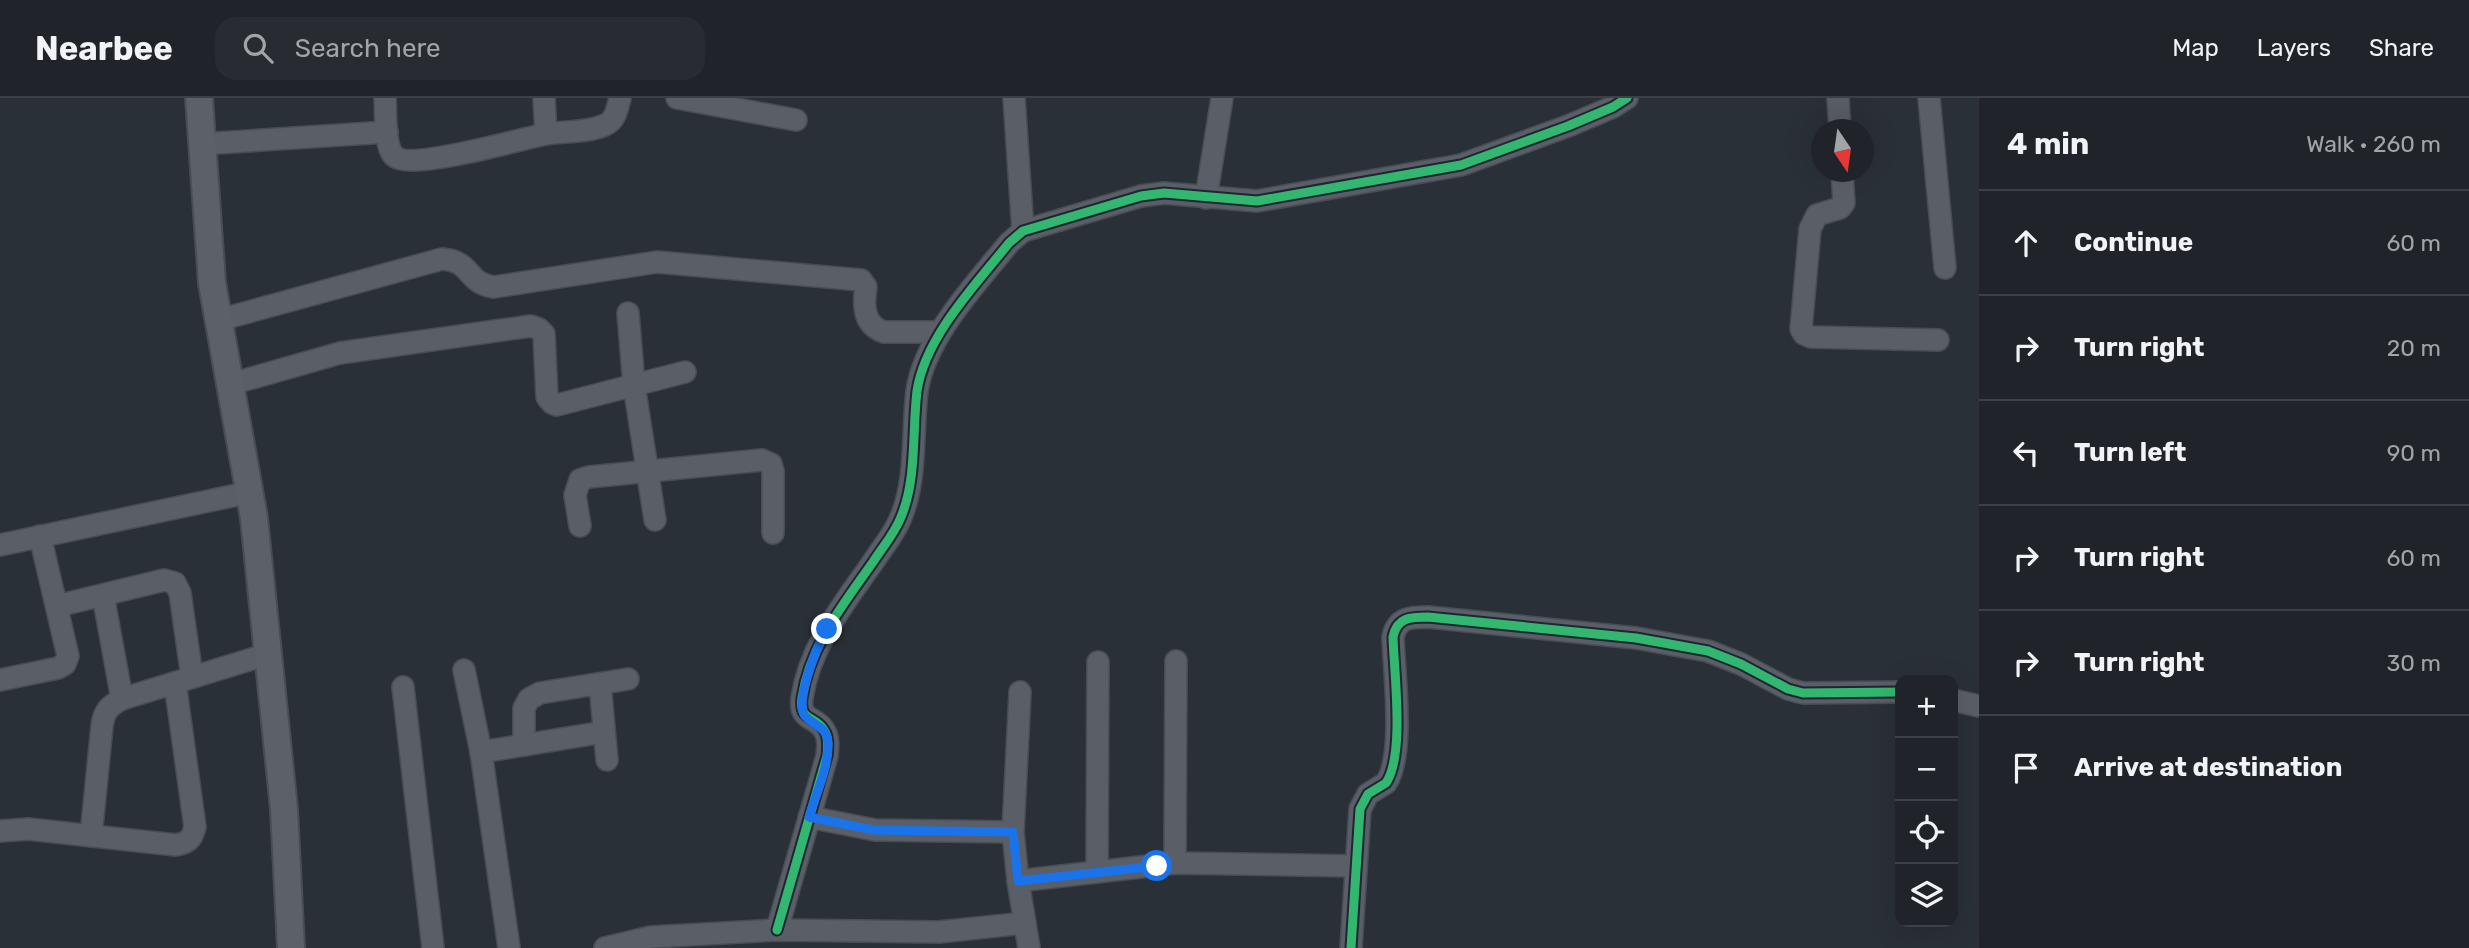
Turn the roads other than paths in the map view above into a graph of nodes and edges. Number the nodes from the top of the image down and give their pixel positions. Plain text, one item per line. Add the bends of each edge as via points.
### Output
1 (198, 98) edge
2 (385, 98) edge
3 (544, 98) edge
4 (620, 98) edge
5 (677, 98) edge
6 (1014, 98) edge
7 (1222, 98) edge
8 (1627, 98) edge
9 (1838, 98) edge
10 (1929, 98) edge
11 (1839, 119) edge
12 (796, 120) dead end
13 (387, 132) junction
14 (547, 134) junction
15 (201, 145) junction
16 (1843, 182) edge
17 (1206, 198) junction
18 (1023, 231) junction
19 (1945, 268) dead end
20 (628, 313) dead end
21 (219, 320) junction
22 (940, 332) junction
23 (1938, 340) dead end
24 (685, 372) dead end
25 (231, 384) junction
26 (634, 385) junction
27 (649, 470) junction
28 (251, 492) junction
29 (655, 520) dead end
30 (580, 526) dead end
31 (773, 533) dead end
32 (40, 536) junction
33 (0, 545) edge
34 (103, 595) junction
35 (57, 606) junction
36 (268, 654) junction
37 (1176, 661) dead end
38 (1098, 662) dead end
39 (464, 670) dead end
40 (628, 679) dead end
41 (0, 680) edge
42 (184, 680) junction
43 (600, 684) junction
44 (404, 687) dead end
45 (1020, 692) dead end
46 (1895, 692) edge
47 (122, 699) junction
48 (1958, 700) edge
49 (1979, 706) edge
50 (604, 732) junction
51 (524, 745) junction
52 (481, 752) junction
53 (607, 760) dead end
54 (809, 817) junction
55 (0, 831) edge
56 (1013, 832) junction
57 (91, 836) junction
58 (1175, 863) junction
59 (1355, 866) junction
60 (1097, 872) junction
61 (1018, 881) junction
62 (1025, 923) junction
63 (777, 930) junction
64 (940, 940) edge
65 (651, 943) edge
66 (291, 948) edge
67 (433, 948) edge
68 (509, 948) edge
69 (605, 948) edge
70 (1030, 948) edge
71 (1351, 948) edge

1 - 15 main road
2 - 13 street
3 - 14 street
4 - 14 street via 613,119 605,124
5 - 12 street
6 - 18 street
7 - 17 street
8 - 17 street via 1568,126 1461,165 1256,201
9 - 11 street
10 - 19 street
13 - 14 street via 390,151 408,161
13 - 15 street
15 - 21 main road
16 - 23 street via 1844,204 1817,215 1810,229 1801,330 1811,337
17 - 18 street via 1176,193 1141,196
18 - 22 street
20 - 26 street
21 - 22 street via 442,259 462,264 482,286 494,288 657,262 861,281 866,286 864,310 877,330
21 - 25 main road
22 - 54 street via 918,388 909,492 901,518 818,643 803,697 802,710 825,731 828,741
24 - 26 street
25 - 26 street via 340,353 531,326 544,334 551,403 566,404
25 - 28 main road
26 - 27 street
27 - 29 street
27 - 30 street via 580,480 575,495
27 - 31 street via 752,460 771,464
28 - 32 street
28 - 36 main road
32 - 33 street
32 - 35 street
34 - 35 street
34 - 42 street via 164,580 175,583 180,593
34 - 47 street
35 - 41 street via 68,656 65,664
36 - 42 street
36 - 66 main road via 284,809
37 - 58 street
38 - 60 street
39 - 52 street
40 - 43 street
42 - 47 street
42 - 57 street via 195,827 192,837 186,844 176,845
43 - 50 street
43 - 51 street via 540,693 529,699 524,708
44 - 67 street
45 - 56 street
46 - 59 street via 1803,693 1709,651 1636,638 1428,617 1402,620 1393,637 1394,762 1387,783 1362,802
47 - 57 street via 104,715
48 - 49 street
50 - 51 street
50 - 53 street
51 - 52 street
52 - 68 street
54 - 56 street via 874,830
54 - 63 street
55 - 57 street via 28,829
56 - 61 street
58 - 59 street
58 - 60 street
59 - 71 street
60 - 61 street
61 - 62 street
62 - 64 street
62 - 70 street
63 - 64 street
63 - 65 street
65 - 69 street

